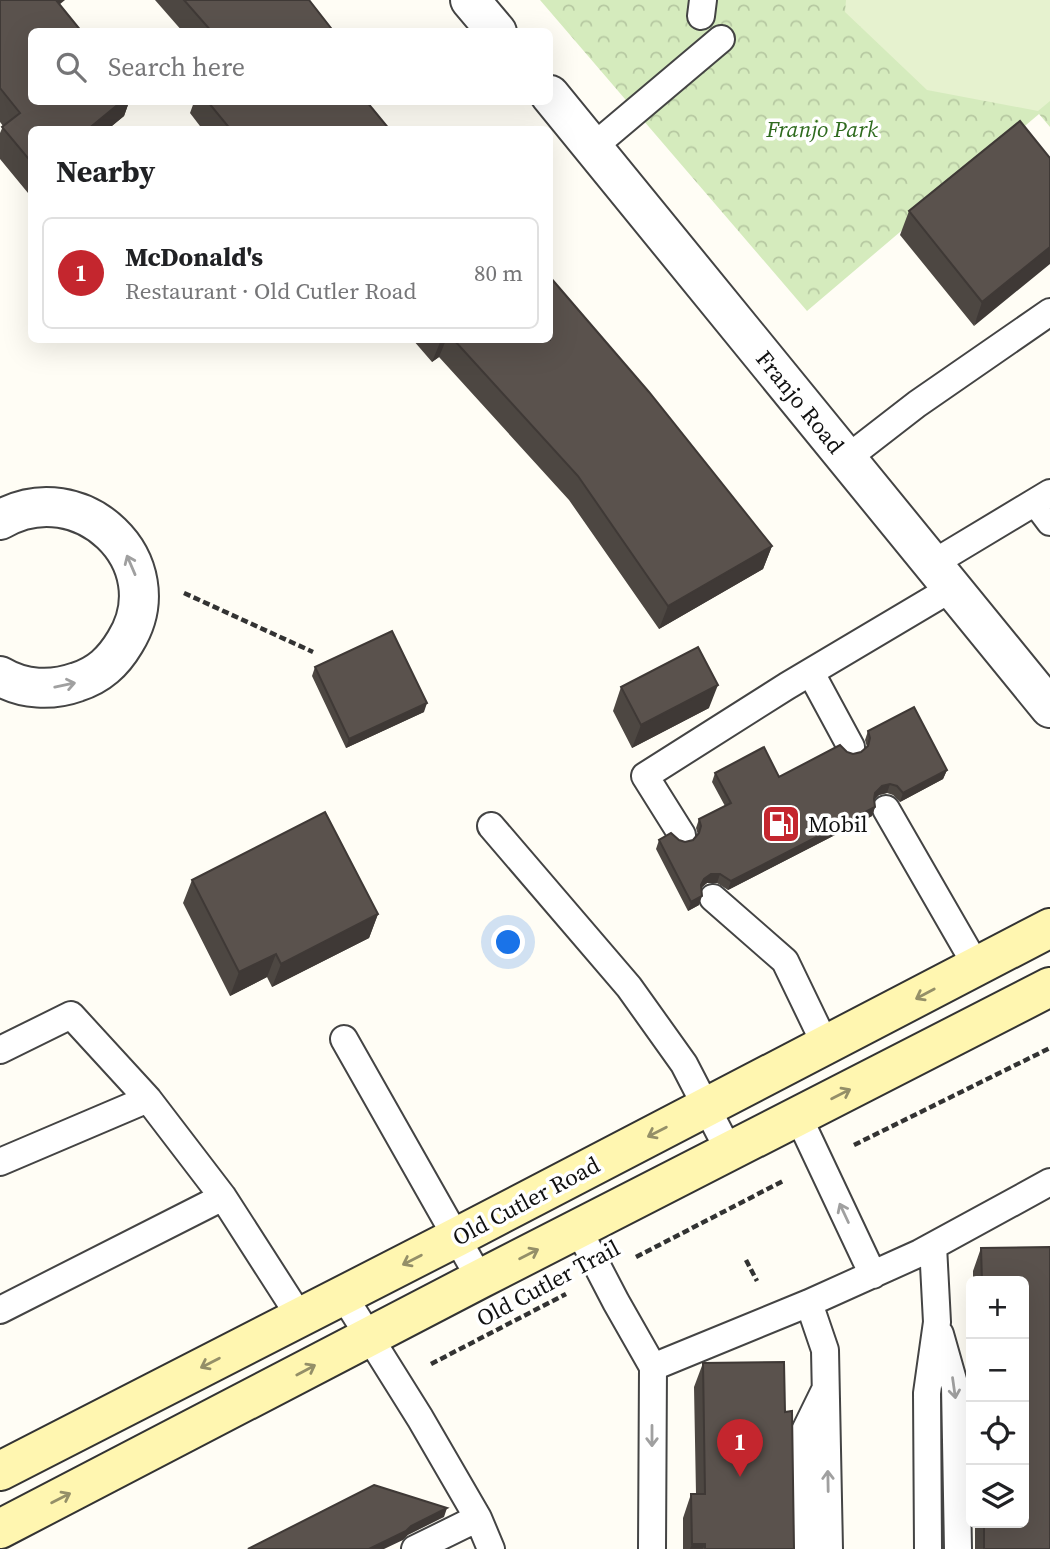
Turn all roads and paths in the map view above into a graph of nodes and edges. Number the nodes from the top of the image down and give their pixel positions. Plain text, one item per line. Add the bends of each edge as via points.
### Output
1 (470, 0) edge
2 (493, 28) edge
3 (721, 39) dead end
4 (553, 99) edge
5 (593, 146) junction
6 (1050, 312) edge
7 (846, 458) junction
8 (1045, 506) edge
9 (4, 508) edge
10 (135, 571) junction
11 (942, 576) junction
12 (313, 652) dead end
13 (811, 673) junction
14 (0, 676) edge
15 (1050, 708) edge
16 (851, 747) dead end
17 (886, 809) dead end
18 (491, 826) dead end
19 (682, 835) dead end
20 (713, 898) dead end
21 (1050, 928) edge
22 (977, 967) junction
23 (1050, 987) edge
24 (344, 1039) dead end
25 (825, 1046) junction
26 (1050, 1048) edge
27 (0, 1050) edge
28 (148, 1099) junction
29 (705, 1107) junction
30 (798, 1116) junction
31 (729, 1151) junction
32 (0, 1162) edge
33 (819, 1163) junction
34 (1050, 1182) edge
35 (553, 1186) junction
36 (223, 1197) junction
37 (578, 1229) junction
38 (457, 1237) junction
39 (933, 1246) junction
40 (603, 1275) junction
41 (873, 1275) junction
42 (480, 1279) junction
43 (343, 1295) junction
44 (809, 1303) junction
45 (0, 1310) edge
46 (300, 1317) junction
47 (937, 1322) junction
48 (369, 1337) junction
49 (653, 1367) junction
50 (398, 1381) junction
51 (825, 1390) junction
52 (0, 1471) edge
53 (478, 1518) junction
54 (0, 1529) edge
55 (415, 1549) edge
56 (491, 1549) edge
57 (652, 1549) edge
58 (803, 1549) edge
59 (829, 1549) edge
60 (928, 1549) edge
61 (958, 1549) edge

1 - 2 street
3 - 5 lane
4 - 5 street, Franjo Road
5 - 7 street, Franjo Road
6 - 7 lane
7 - 11 street, Franjo Road
8 - 11 lane
10 -> 9 street via 122,544 100,522 73,510 43,505
10 - 12 path
14 -> 10 street via 32,688 63,687 92,677 116,657 132,631 139,601
11 - 13 lane
11 - 15 street, Franjo Road
13 - 16 lane
13 - 19 lane via 645,776
17 - 22 lane
18 - 29 lane via 629,987 684,1064
20 - 25 lane via 785,961
21 - 22 main road, Old Cutler Road
22 -> 25 main road, Old Cutler Road
30 -> 23 main road, Old Cutler Road
24 - 38 lane
25 - 29 main road, Old Cutler Road
26 - 33 path, Old Cutler Trail
27 - 28 lane via 71,1015
28 - 32 lane
28 - 36 lane
29 - 31 lane
29 -> 35 main road, Old Cutler Road
30 - 31 main road, Old Cutler Road
30 - 33 lane
31 - 37 main road, Old Cutler Road
33 - 40 path, Old Cutler Trail
41 -> 33 lane
34 - 39 lane
35 - 37 main road
35 - 38 main road, Old Cutler Road
36 - 45 lane
36 - 46 lane
37 - 40 lane
42 -> 37 main road, Old Cutler Road
38 - 42 lane
38 -> 43 main road, Old Cutler Road
39 - 41 lane
39 - 47 lane
40 - 49 lane
40 - 50 path, Old Cutler Trail
41 - 44 lane
42 - 48 main road, Old Cutler Road
43 - 46 main road, Old Cutler Road
43 - 48 lane
44 - 49 lane
44 - 51 lane via 825,1349
46 -> 52 main road, Old Cutler Road
47 - 60 lane via 927,1393
47 -> 61 lane via 955,1387
48 - 50 lane
54 -> 48 main road, Old Cutler Road
49 -> 57 lane
50 - 53 lane
51 - 58 lane via 801,1439
59 -> 51 lane
53 - 55 lane
53 - 56 lane

